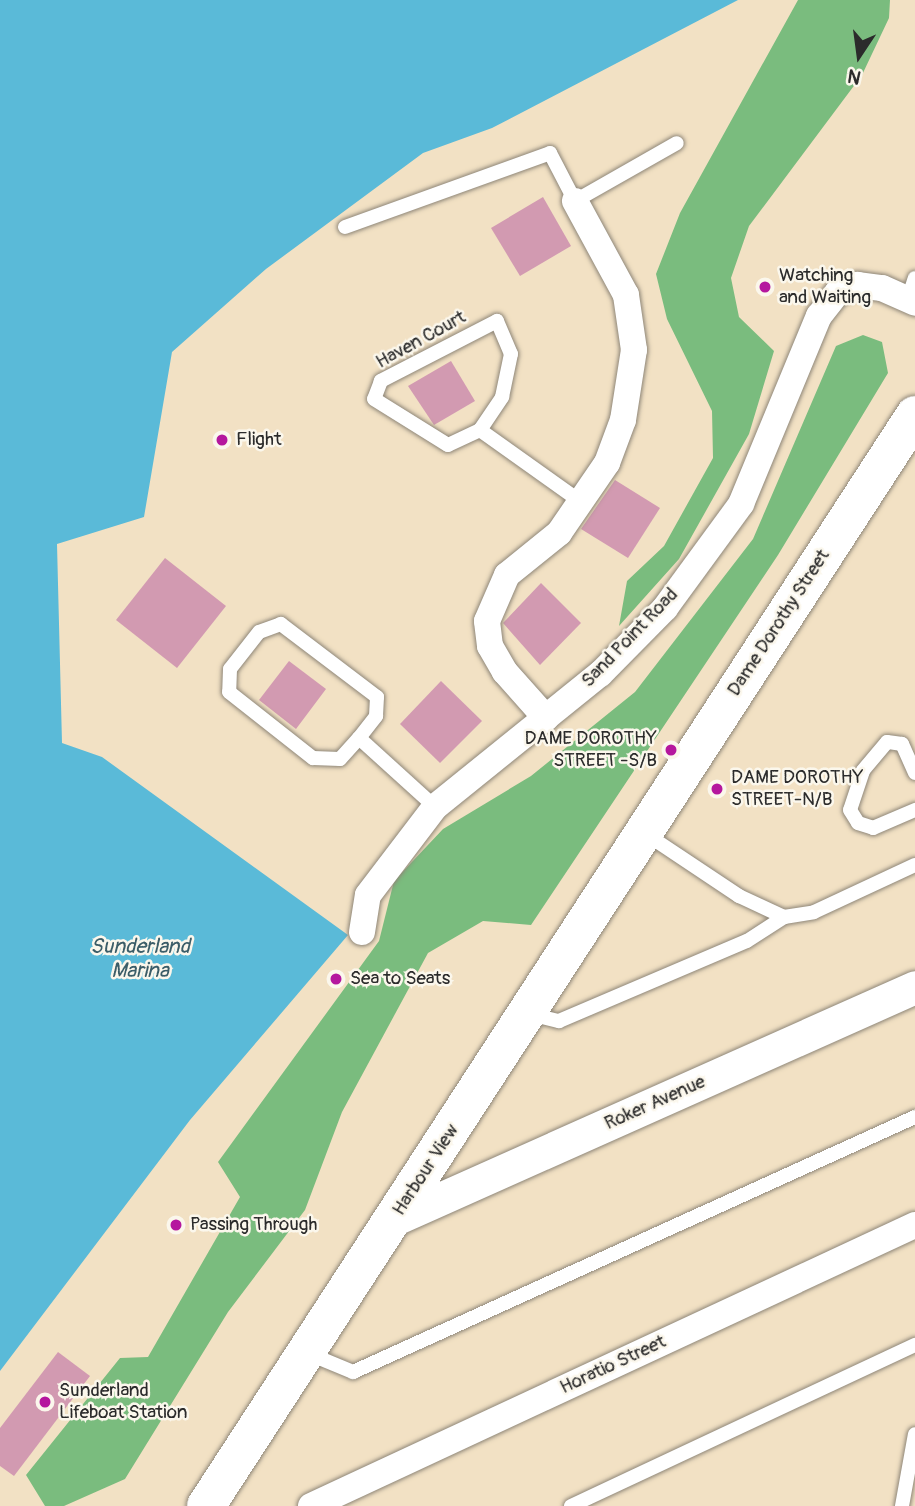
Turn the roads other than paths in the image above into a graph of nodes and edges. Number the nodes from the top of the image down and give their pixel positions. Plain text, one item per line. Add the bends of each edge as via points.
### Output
1 (677, 143) dead end
2 (575, 201) junction
3 (345, 227) dead end
4 (913, 293) edge
5 (915, 415) edge
6 (480, 430) junction
7 (581, 502) junction
8 (546, 718) junction
9 (359, 738) junction
10 (915, 773) edge
11 (435, 807) junction
12 (915, 810) edge
13 (644, 832) junction
14 (915, 866) edge
15 (784, 917) junction
16 (362, 932) dead end
17 (915, 987) edge
18 (527, 1013) junction
19 (915, 1117) edge
20 (395, 1219) junction
21 (915, 1225) edge
22 (915, 1345) edge
23 (307, 1353) junction
24 (915, 1434) edge
25 (215, 1502) edge
26 (310, 1506) edge
27 (571, 1506) edge
28 (902, 1506) edge

1 - 2 lane
2 - 3 lane via 550,153
2 - 7 street via 625,295 634,350 623,420 607,463
4 - 8 street, Sand Point Road via 857,285 837,293 819,316 741,505 664,607 600,674
5 - 13 main road, Dame Dorothy Street
6 - 6 lane, Haven Court via 448,445 374,399 381,381 497,321 511,354 502,397
6 - 7 lane
7 - 8 street via 559,533 507,575 487,621 500,663
8 - 11 street, Sand Point Road
9 - 9 lane via 340,759 313,758 229,692 230,669 259,632 281,624 376,697 376,716
9 - 11 lane
10 - 12 lane via 902,744 887,742 863,771 850,810 858,823 873,828
11 - 16 street, Sand Point Road via 368,895
13 - 15 lane via 739,896
13 - 18 main road, Harbour View
14 - 15 lane via 814,912
15 - 18 lane via 747,942 559,1021
17 - 20 street, Roker Avenue
18 - 20 main road, Harbour View
19 - 23 lane via 353,1373
20 - 23 main road, Harbour View
21 - 26 street, Horatio Street
22 - 27 lane
23 - 25 main road, Harbour View
24 - 28 lane

